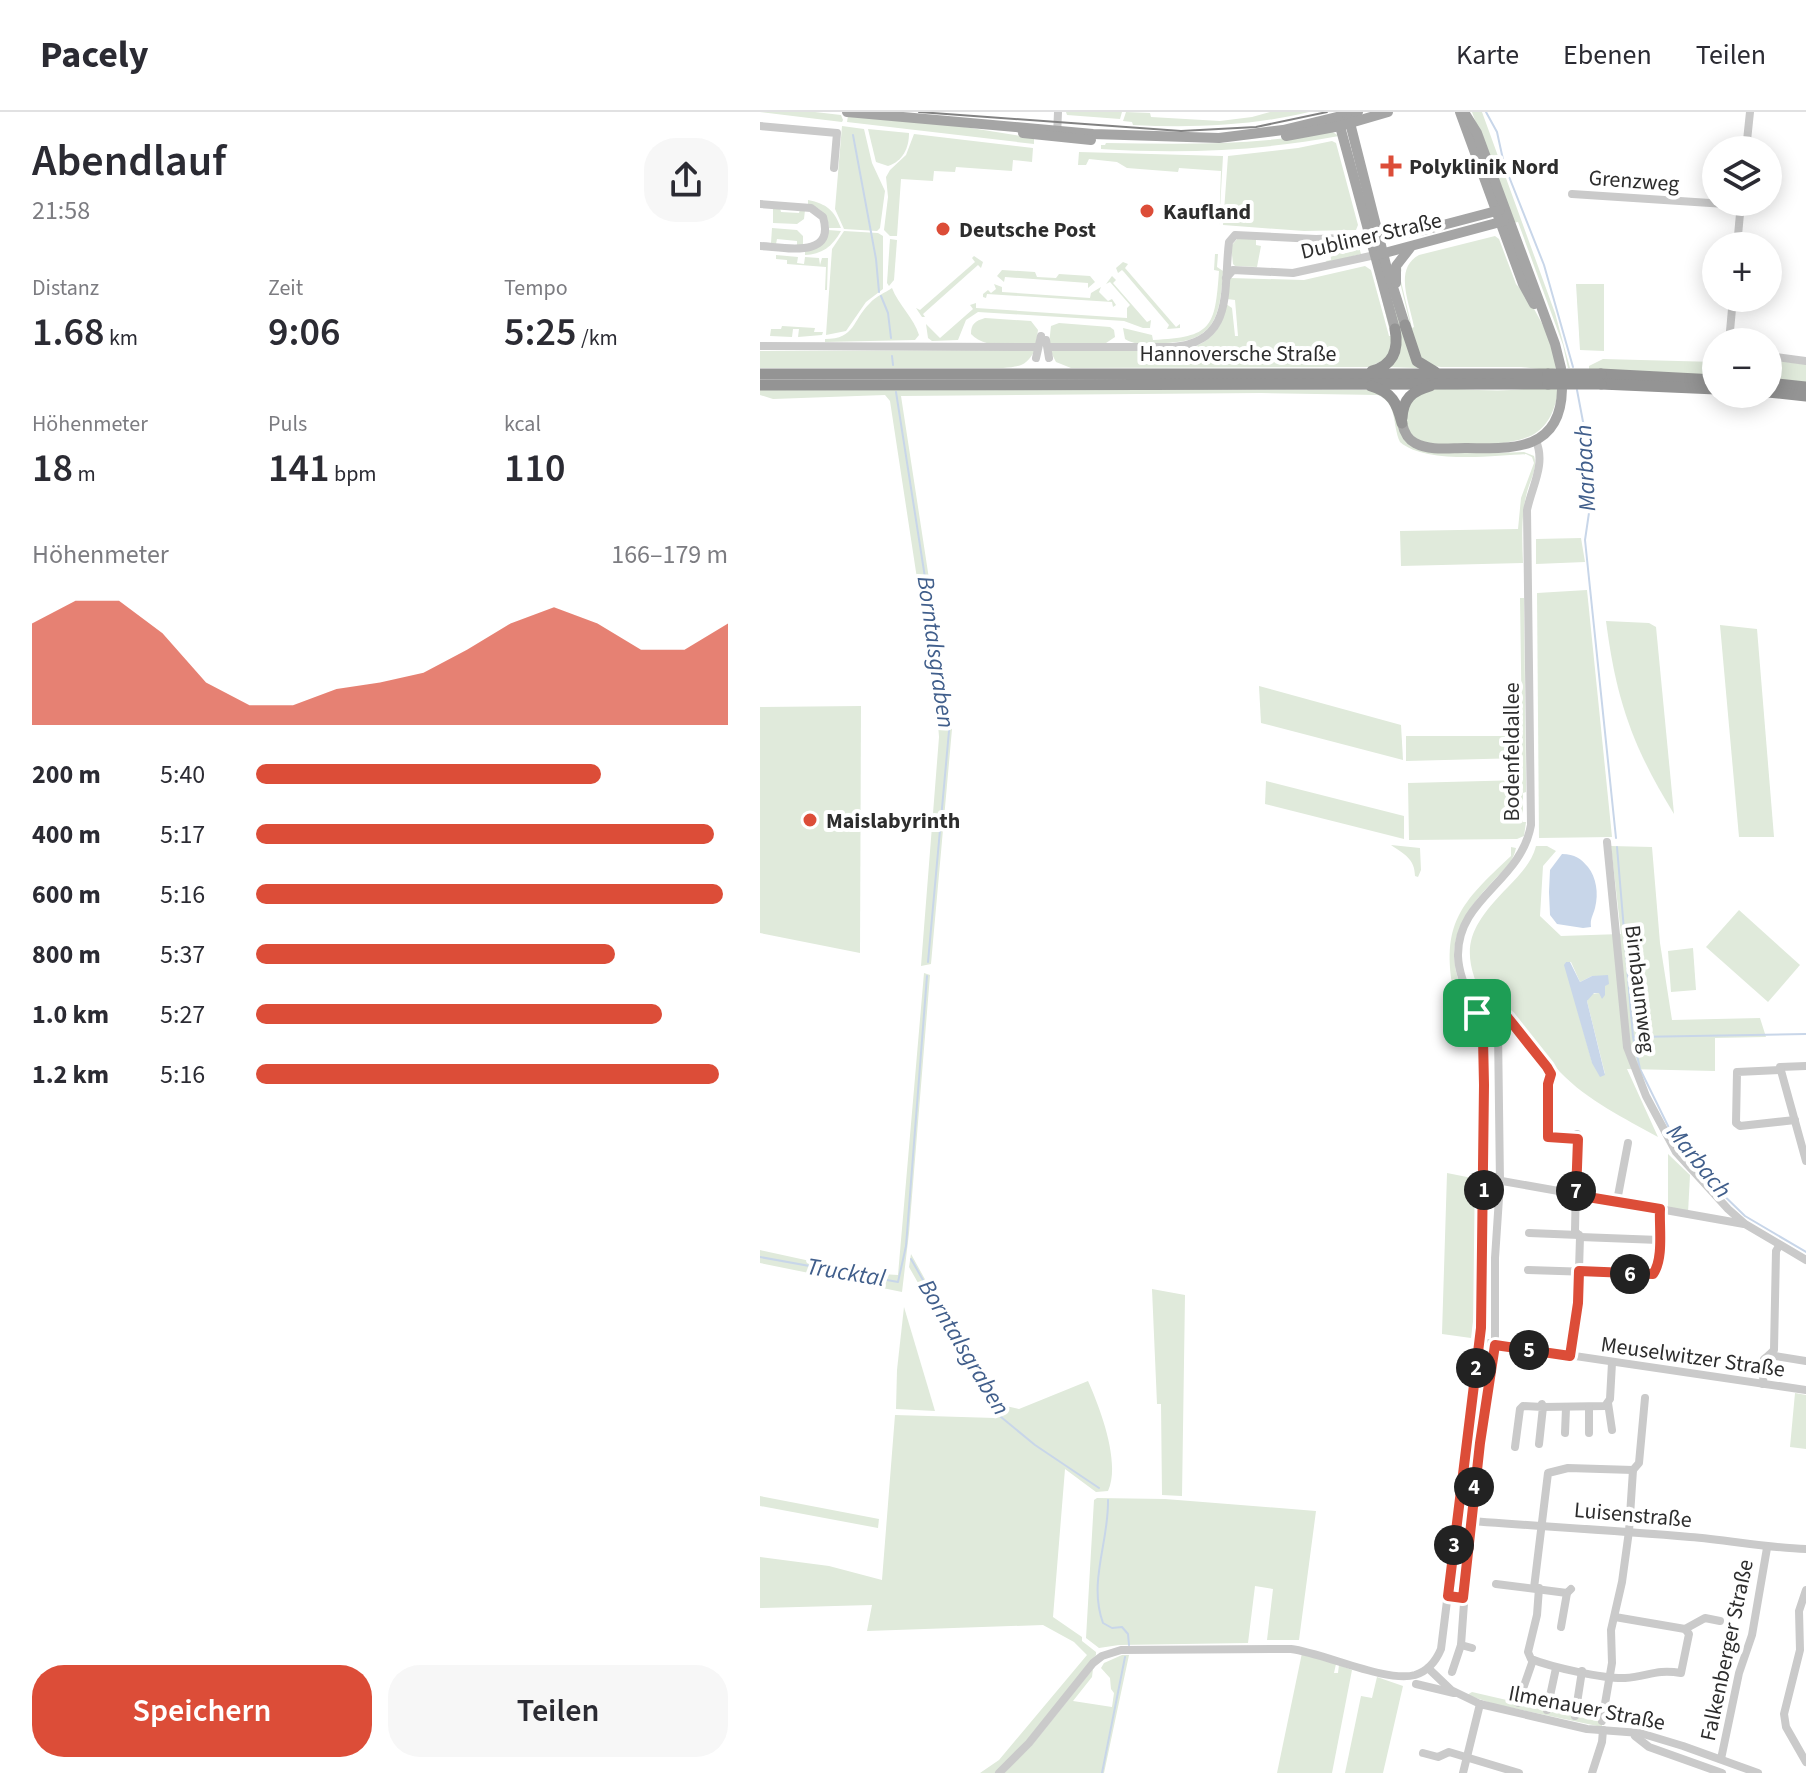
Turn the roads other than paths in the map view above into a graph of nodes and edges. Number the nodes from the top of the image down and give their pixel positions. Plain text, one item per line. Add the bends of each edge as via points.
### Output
1 (847, 112) edge
2 (1058, 112) edge
3 (1388, 112) edge
4 (1462, 112) edge
5 (1750, 112) edge
6 (1346, 119) edge
7 (760, 126) edge
8 (1057, 134) junction
9 (1747, 136) edge
10 (834, 168) dead end
11 (1572, 194) dead end
12 (1702, 202) edge
13 (760, 204) edge
14 (1502, 216) junction
15 (1375, 237) junction
16 (760, 246) edge
17 (1416, 246) junction
18 (1379, 254) junction
19 (1226, 278) junction
20 (1399, 301) junction
21 (1400, 327) junction
22 (760, 346) edge
23 (1036, 352) junction
24 (1049, 352) junction
25 (1782, 358) edge
26 (1806, 361) edge
27 (1561, 368) dead end
28 (1005, 373) junction
29 (760, 374) edge
30 (1081, 374) junction
31 (1359, 378) junction
32 (1439, 378) junction
33 (1601, 379) junction
34 (1702, 380) edge
35 (1782, 384) edge
36 (760, 385) edge
37 (1806, 387) edge
38 (1702, 388) edge
39 (1562, 389) dead end
40 (1782, 393) edge
41 (1806, 396) edge
42 (1402, 423) junction
43 (1536, 441) junction
44 (1607, 842) dead end
45 (1477, 1013) junction
46 (1503, 1014) junction
47 (1806, 1066) edge
48 (1781, 1069) junction
49 (1484, 1085) junction
50 (1499, 1085) junction
51 (1799, 1124) edge
52 (1628, 1143) dead end
53 (1806, 1161) edge
54 (1485, 1178) junction
55 (1500, 1181) junction
56 (1576, 1195) junction
57 (1617, 1201) junction
58 (1660, 1209) junction
59 (1745, 1224) junction
60 (1529, 1233) dead end
61 (1580, 1236) junction
62 (1659, 1240) junction
63 (1779, 1246) junction
64 (1482, 1258) junction
65 (1495, 1258) junction
66 (1806, 1260) edge
67 (1528, 1270) dead end
68 (1579, 1271) junction
69 (1480, 1342) junction
70 (1495, 1345) junction
71 (1769, 1355) junction
72 (1570, 1356) junction
73 (1806, 1361) edge
74 (1612, 1363) junction
75 (1763, 1384) junction
76 (1806, 1390) edge
77 (1645, 1398) dead end
78 (1608, 1403) junction
79 (1542, 1406) junction
80 (1566, 1408) junction
81 (1589, 1408) junction
82 (1468, 1428) junction
83 (1481, 1430) junction
84 (1612, 1430) dead end
85 (1565, 1433) dead end
86 (1589, 1433) dead end
87 (1539, 1444) dead end
88 (1515, 1447) dead end
89 (1633, 1470) junction
90 (1457, 1520) junction
91 (1470, 1520) junction
92 (1541, 1524) junction
93 (1629, 1531) junction
94 (1767, 1548) junction
95 (1806, 1549) edge
96 (1496, 1584) dead end
97 (1536, 1588) junction
98 (1806, 1590) edge
99 (1448, 1596) junction
100 (1463, 1598) junction
101 (1615, 1617) junction
102 (1720, 1621) dead end
103 (1561, 1627) dead end
104 (1685, 1629) junction
105 (1461, 1645) junction
106 (1472, 1648) dead end
107 (1533, 1660) junction
108 (1428, 1668) junction
109 (1556, 1668) junction
110 (1582, 1671) junction
111 (1452, 1672) dead end
112 (1609, 1676) junction
113 (1416, 1684) dead end
114 (1455, 1693) junction
115 (1518, 1703) dead end
116 (1480, 1704) junction
117 (1547, 1710) dead end
118 (1575, 1716) dead end
119 (1603, 1725) junction
120 (1632, 1732) junction
121 (1423, 1753) dead end
122 (1467, 1756) junction
123 (1721, 1759) junction
124 (1806, 1762) edge
125 (999, 1773) edge
126 (1463, 1773) edge
127 (1519, 1773) edge
128 (1592, 1773) edge
129 (1722, 1773) edge
130 (1758, 1773) edge

1 - 8 main road
2 - 8 street
3 - 6 main road
4 - 14 main road via 1477,133
5 - 9 street
6 - 8 main road via 1219,138
6 - 15 main road
7 - 10 street via 837,133
11 - 12 street, Grenzweg
13 - 16 street via 811,208 823,217 825,228 819,243 807,249
14 - 15 main road, Dubliner Straße
14 - 17 main road, Dubliner Straße
14 - 27 main road
15 - 18 main road
15 - 19 street, Dubliner Straße via 1235,235 1229,242
17 - 18 main road, Dubliner Straße
17 - 20 main road via 1395,270
18 - 19 street, Dubliner Straße via 1293,273 1233,270
18 - 20 main road
18 - 21 main road
19 - 24 street via 1218,323 1191,345
20 - 21 main road
21 - 31 highway via 1390,361
21 - 32 highway via 1417,361
22 - 23 street
23 - 24 street, bridge via 1043,336
23 - 28 highway via 1024,368
24 - 30 highway via 1059,367
25 - 26 street
28 - 29 highway, Hannoversche Straße
28 - 30 highway, Hannoversche Straße
30 - 31 highway, Hannoversche Straße
31 - 32 highway, Hannoversche Straße
31 - 36 highway, Hannoversche Straße
31 - 42 highway via 1389,393
32 - 33 highway, Hannoversche Straße, bridge
32 - 42 highway via 1410,396
33 - 34 highway, Hannoversche Straße
33 - 38 highway, Hannoversche Straße
35 - 37 highway
39 - 43 main road via 1559,414
40 - 41 highway
42 - 43 main road via 1410,440 1430,448 1512,448
43 - 45 street, Bodenfeldallee via 1540,459 1527,519 1531,825 1518,860 1478,904 1461,933 1460,973
44 - 59 street, Birnbaumweg via 1626,1038 1636,1076 1676,1152
45 - 46 street
45 - 49 street, Bodenfeldallee
46 - 50 street via 1498,1031
46 - 56 street via 1551,1074 1548,1137 1578,1137
47 - 48 street
48 - 51 street
48 - 51 street via 1737,1072 1736,1128
49 - 50 street
49 - 54 street, Bodenfeldallee
50 - 55 street
51 - 53 street
52 - 57 street
54 - 55 street
54 - 64 street, Bodenfeldallee
55 - 56 street
55 - 65 street
56 - 57 street
56 - 61 street via 1575,1231
57 - 58 street
58 - 59 street
58 - 62 street
59 - 63 street, Birnbaumweg
60 - 61 street
61 - 62 street
61 - 68 street
62 - 68 street via 1653,1274
63 - 66 street, Birnbaumweg
63 - 71 street via 1774,1350
64 - 65 street
64 - 69 street, Bodenfeldallee
65 - 70 street
67 - 68 street
68 - 72 street
69 - 70 street, Meuselwitzer Straße
69 - 82 street, Bodenfeldallee
70 - 72 street, Meuselwitzer Straße
70 - 83 street
71 - 73 street
71 - 75 street via 1764,1359
72 - 74 street, Meuselwitzer Straße
74 - 75 street, Meuselwitzer Straße
74 - 78 street
75 - 76 street, Meuselwitzer Straße
77 - 89 street via 1639,1463
78 - 81 street
78 - 84 street
79 - 80 street
79 - 87 street
79 - 88 street via 1521,1407
80 - 81 street
80 - 85 street
81 - 86 street
82 - 83 street
82 - 90 street, Bodenfeldallee
83 - 91 street
89 - 92 street via 1549,1471
89 - 93 street
90 - 91 street, Luisenstraße
90 - 99 street, Bodenfeldallee
91 - 92 street, Luisenstraße
91 - 100 street
92 - 93 street, Luisenstraße
92 - 97 street
93 - 94 street, Luisenstraße via 1744,1541
93 - 101 street
94 - 95 street, Luisenstraße
94 - 123 street, Falkenberger Straße
96 - 97 street
97 - 103 street via 1569,1591
97 - 107 street via 1537,1615 1528,1652
98 - 124 street via 1799,1611 1800,1650 1784,1714
99 - 100 street
99 - 108 street, Bodenfeldallee via 1441,1649
100 - 105 street
101 - 104 street
101 - 112 street
102 - 104 street via 1705,1618
104 - 112 street via 1689,1634 1681,1673
105 - 106 street
105 - 111 street
107 - 109 street
107 - 115 street
108 - 114 street, Ilmenauer Straße
108 - 125 street via 1395,1676 1291,1649 1110,1653 1093,1663
109 - 110 street
109 - 117 street
110 - 112 street
110 - 118 street
112 - 119 street
113 - 114 street, Ilmenauer Straße
114 - 116 street, Ilmenauer Straße
116 - 119 street, Ilmenauer Straße via 1539,1719
116 - 122 street
119 - 120 street, Ilmenauer Straße
119 - 128 street
120 - 123 street, Ilmenauer Straße
120 - 129 street via 1649,1747
121 - 122 street
122 - 126 street
122 - 127 street
123 - 130 street, Ilmenauer Straße

